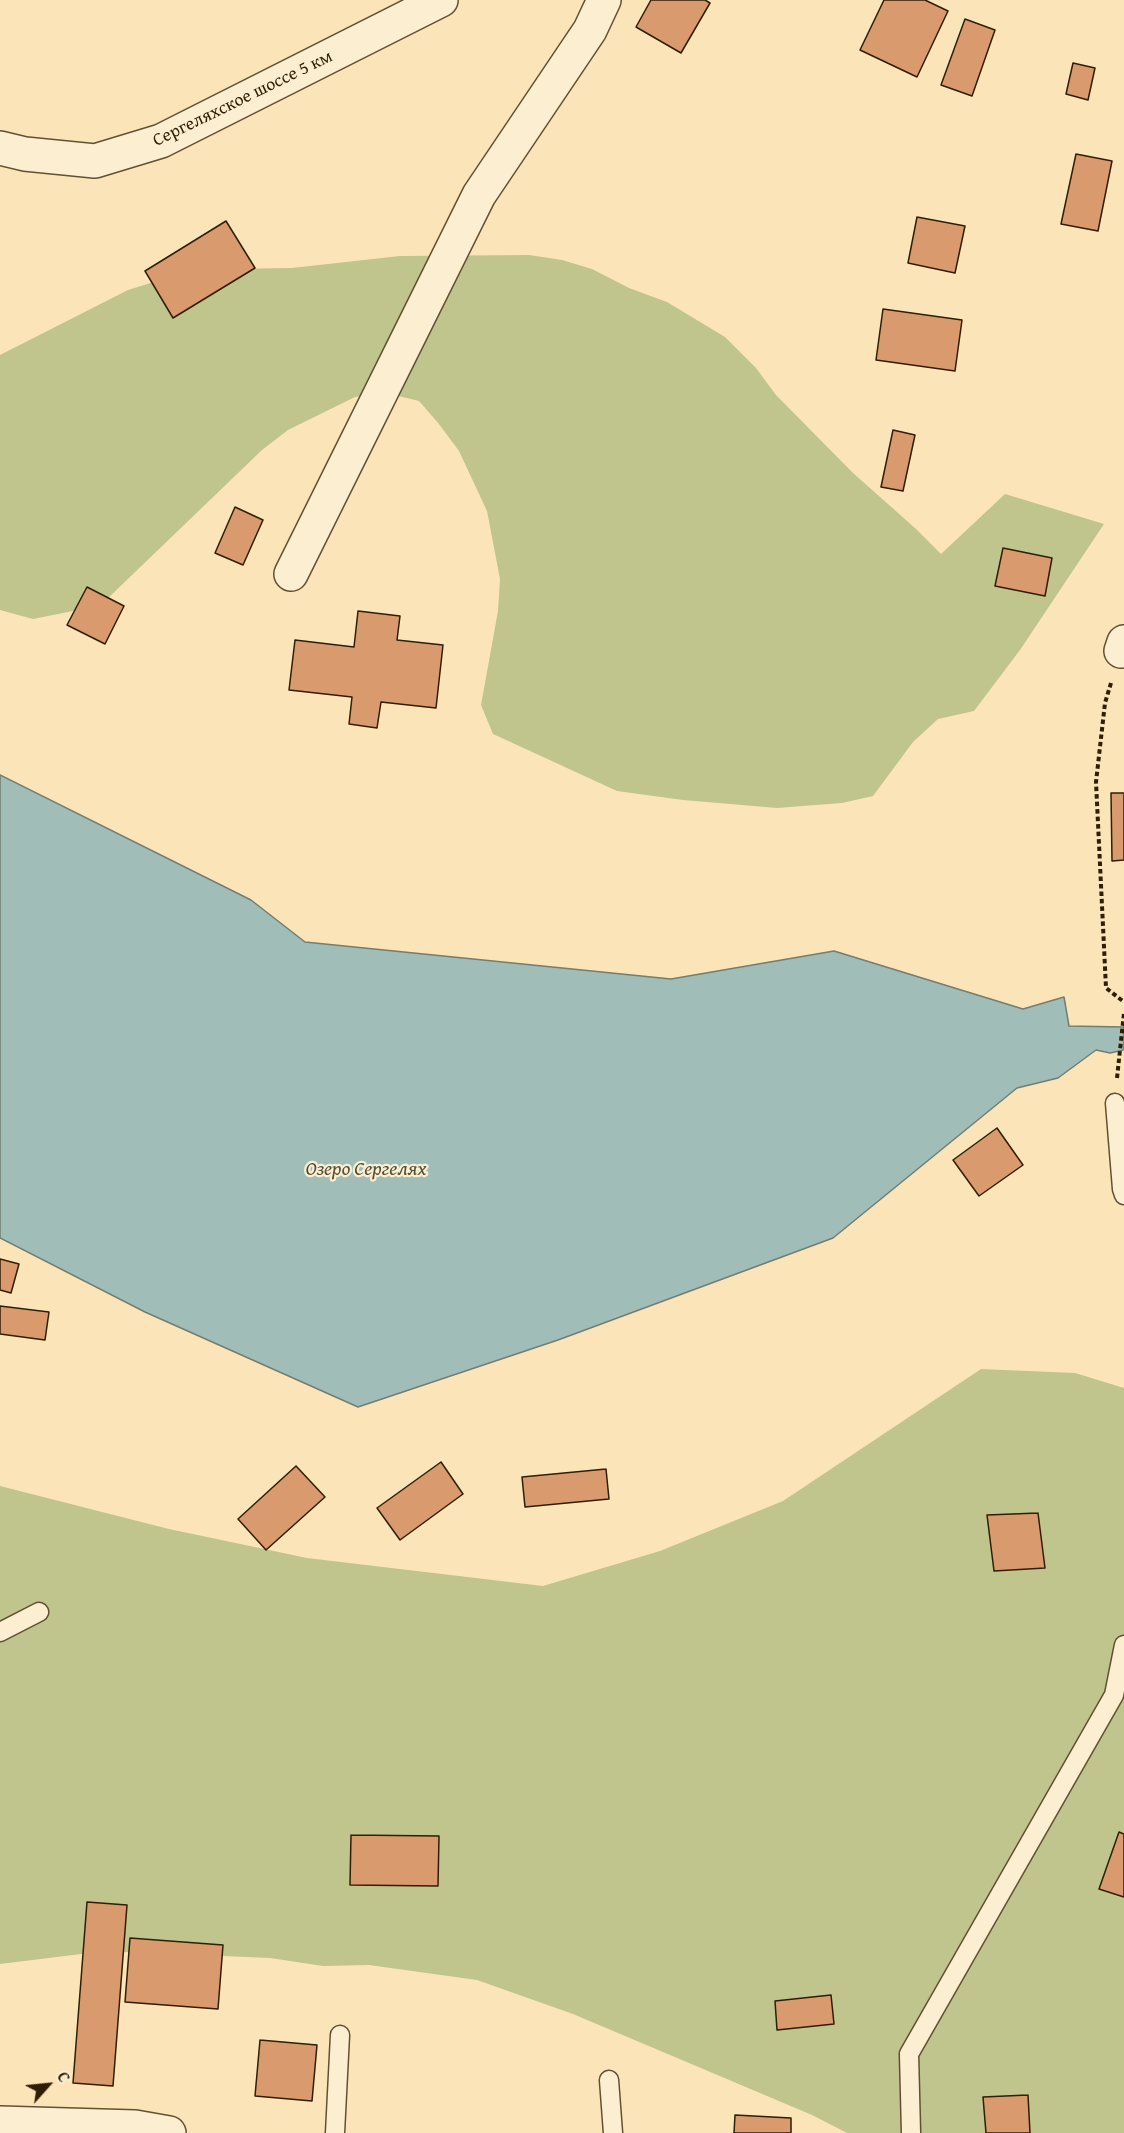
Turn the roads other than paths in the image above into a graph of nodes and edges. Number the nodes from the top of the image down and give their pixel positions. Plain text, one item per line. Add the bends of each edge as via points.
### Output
1 (441, 0) edge
2 (604, 0) edge
3 (0, 148) edge
4 (291, 574) dead end
5 (1115, 1103) road end
6 (1124, 1195) edge
7 (39, 1612) dead end
8 (0, 1632) edge
9 (1124, 1645) edge
10 (340, 2036) dead end
11 (609, 2080) dead end
12 (0, 2123) edge
13 (169, 2133) edge
14 (335, 2133) edge
15 (613, 2133) edge
16 (911, 2133) edge

1 - 3 street, Сергеляхское шоссе 5 км via 161,141 95,161
2 - 4 street via 590,30 479,195
5 - 6 lane
7 - 8 lane
9 - 16 lane via 1114,1695 909,2054
10 - 14 lane
11 - 15 lane
12 - 13 street via 135,2127

